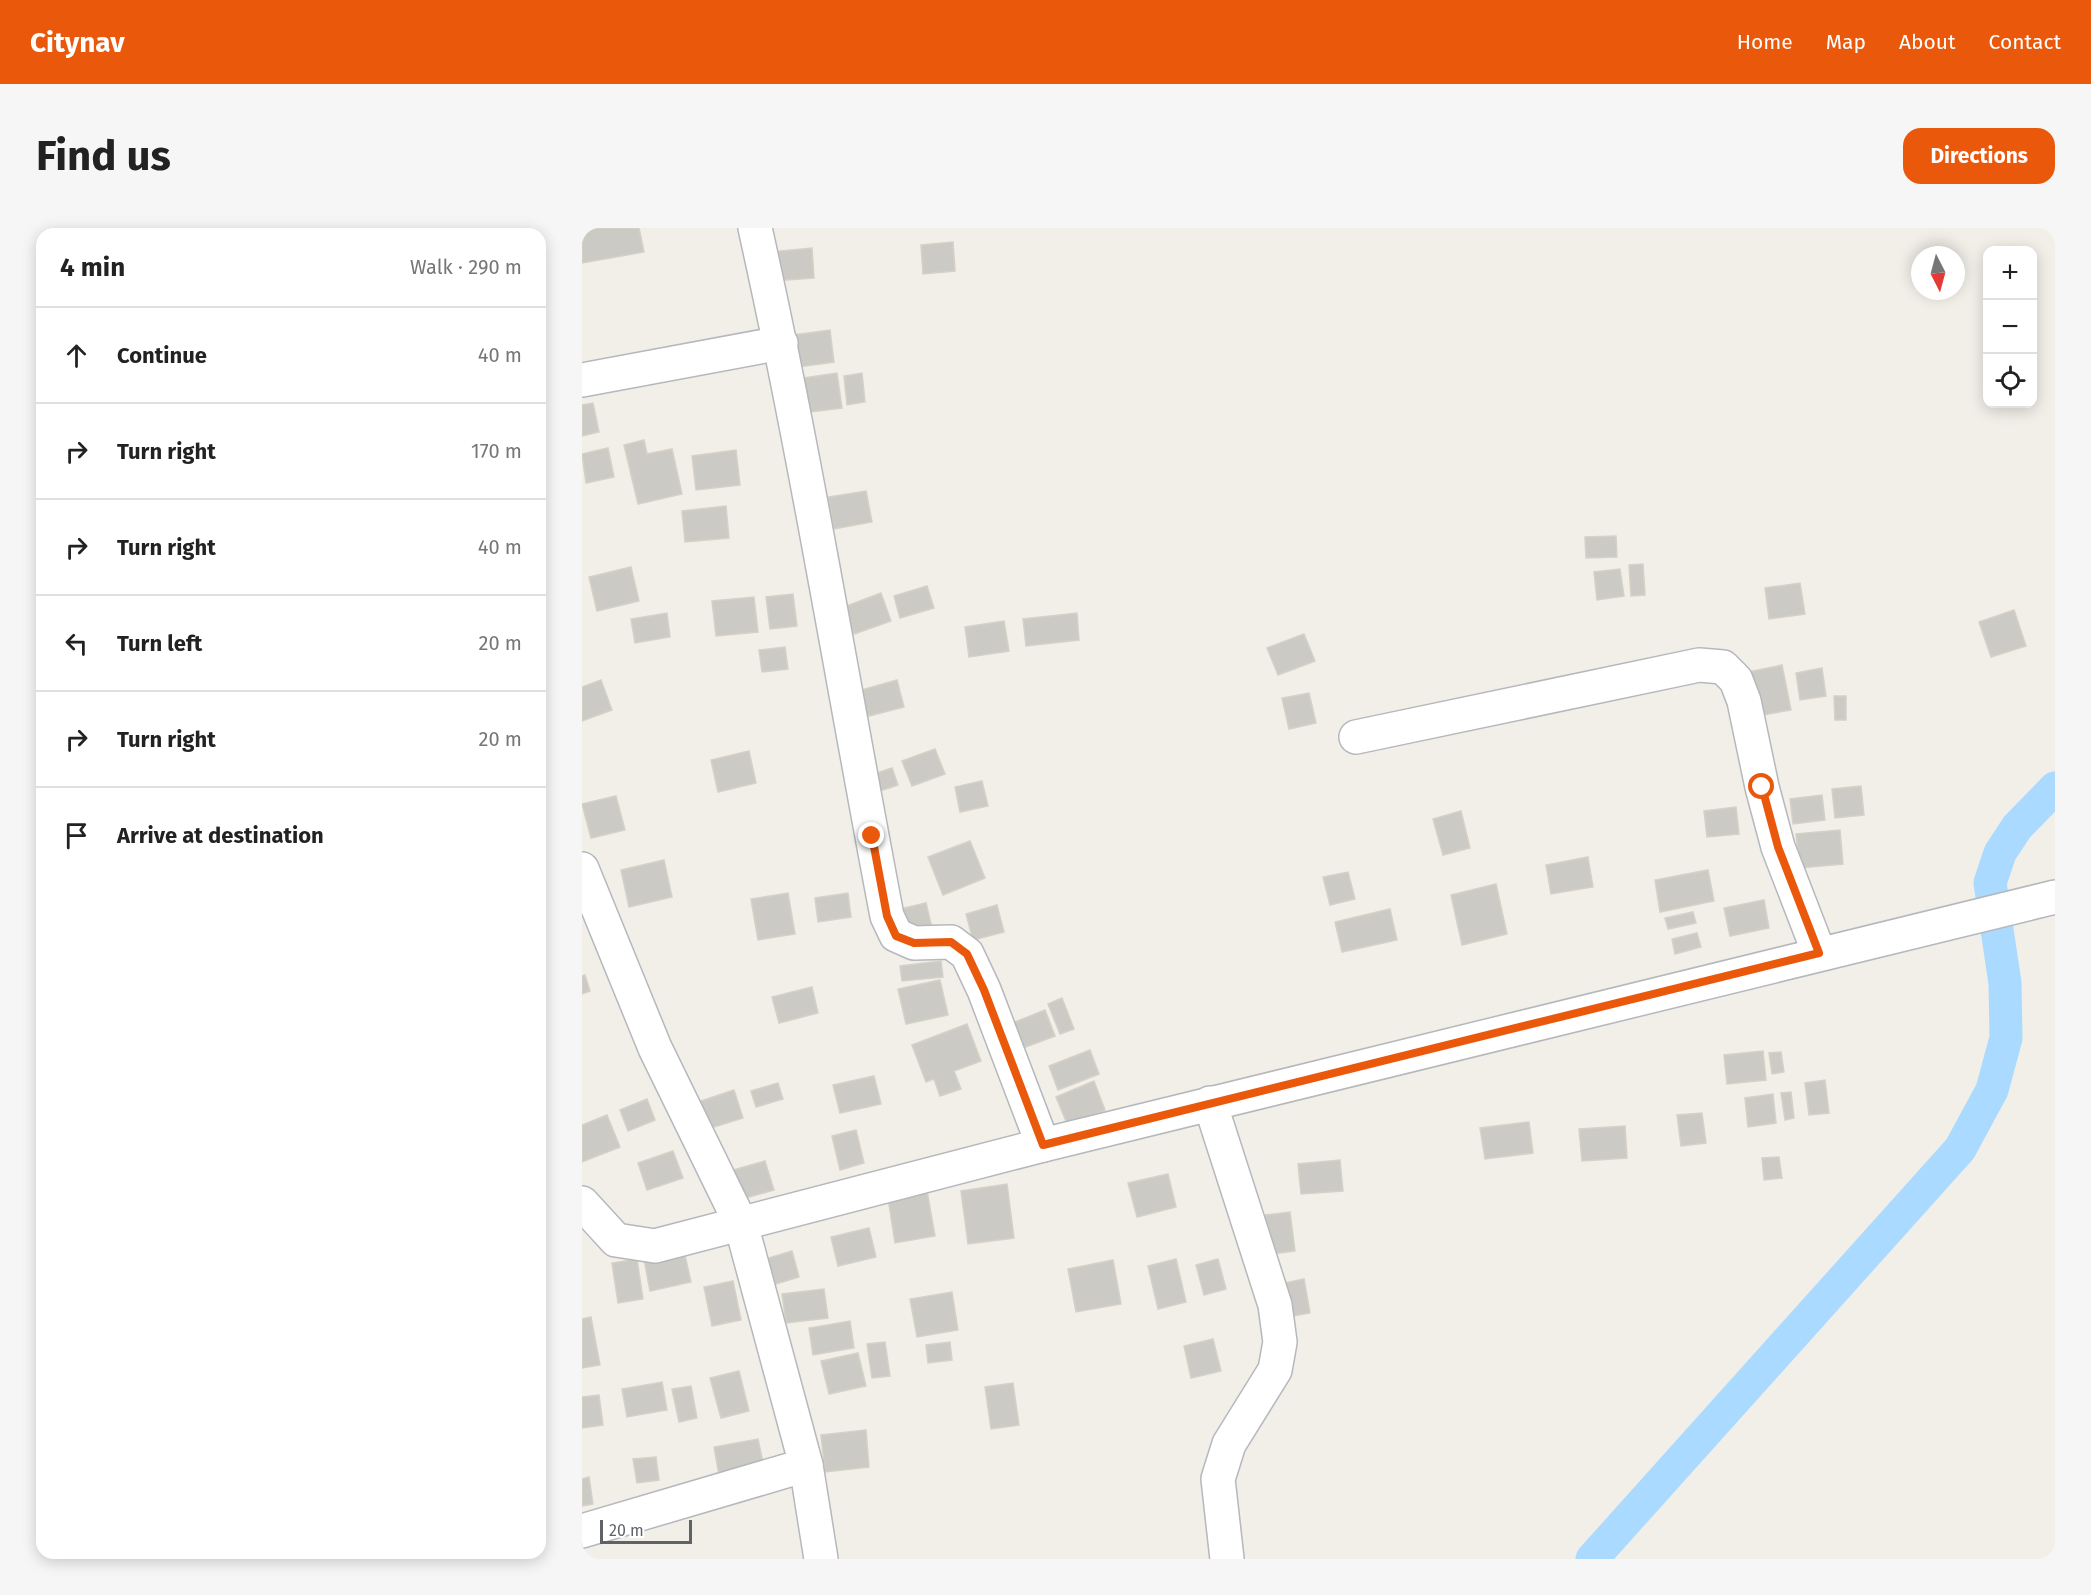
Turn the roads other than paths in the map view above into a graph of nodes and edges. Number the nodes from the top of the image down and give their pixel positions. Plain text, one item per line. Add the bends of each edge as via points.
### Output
1 (755, 228) edge
2 (781, 343) junction
3 (582, 380) edge
4 (1356, 737) dead end
5 (582, 869) edge
6 (2055, 897) edge
7 (1819, 953) junction
8 (1210, 1103) junction
9 (1043, 1145) junction
10 (582, 1203) edge
11 (741, 1224) junction
12 (806, 1465) junction
13 (582, 1531) edge
14 (821, 1559) edge
15 (1227, 1559) edge

1 - 2 street
2 - 3 street
2 - 9 street via 887,916 896,936 914,943 951,942 967,954
4 - 7 street via 1699,665 1723,667 1736,680 1744,701 1778,847
5 - 11 street via 655,1048
6 - 7 street
7 - 8 street
8 - 9 street
8 - 15 street via 1275,1305 1280,1342 1275,1371 1229,1444 1218,1479
9 - 11 street
10 - 11 street via 616,1240 655,1246
11 - 12 street
12 - 13 street
12 - 14 street

